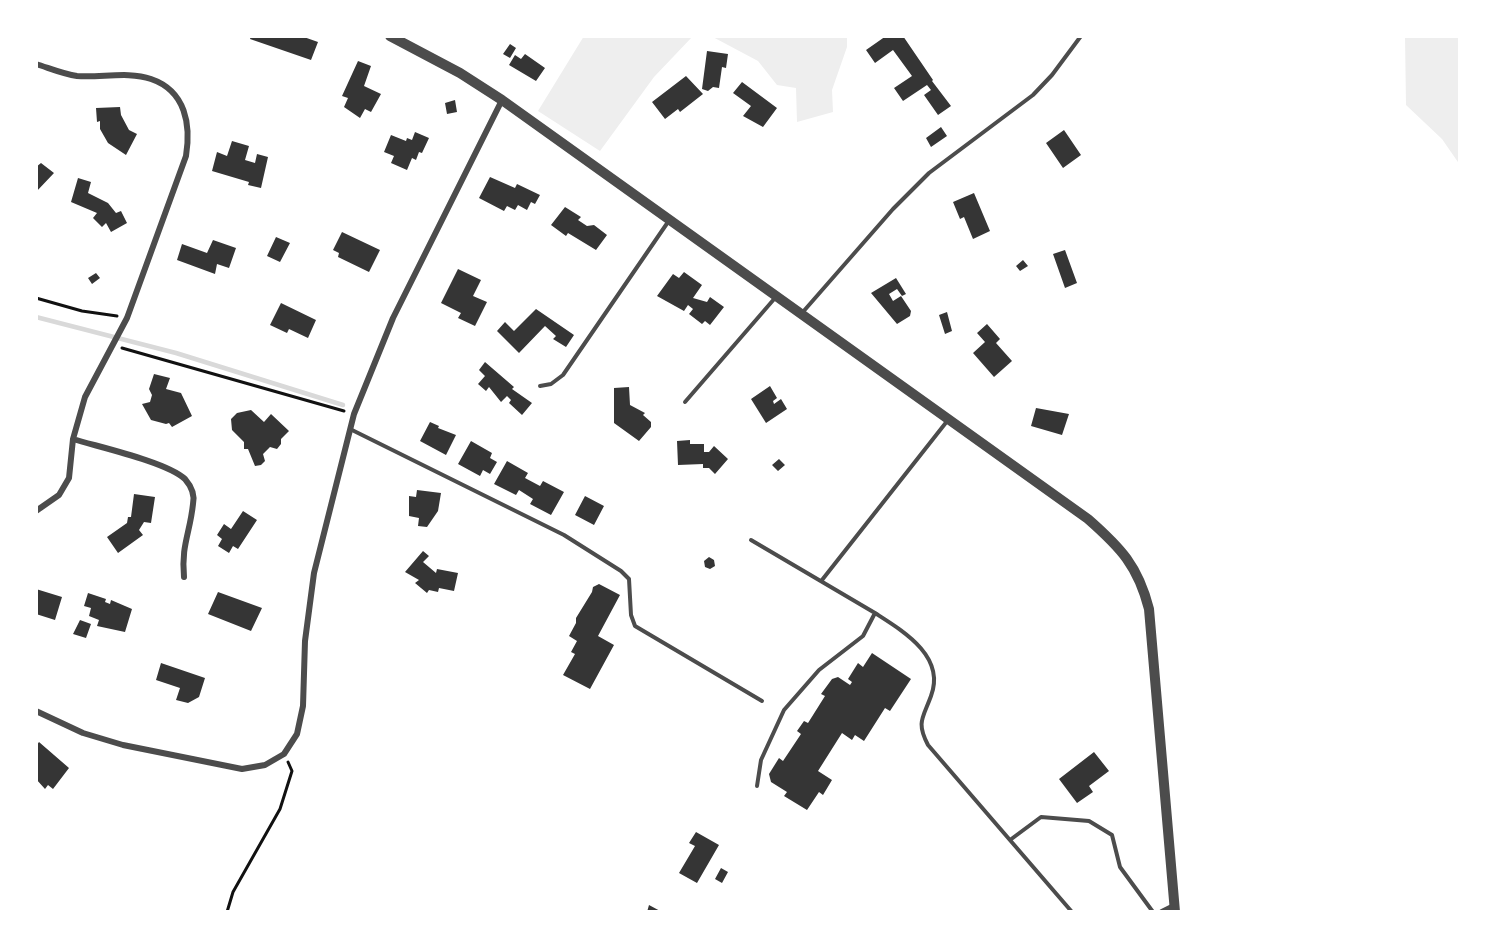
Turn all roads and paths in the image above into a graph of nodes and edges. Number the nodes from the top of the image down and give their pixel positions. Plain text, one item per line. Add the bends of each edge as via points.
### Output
1 (390, 36) edge
2 (1081, 36) edge
3 (36, 64) edge
4 (502, 100) junction
5 (670, 219) junction
6 (777, 295) junction
7 (36, 298) edge
8 (802, 313) junction
9 (128, 318) junction
10 (116, 343) junction
11 (540, 386) dead end
12 (685, 402) dead end
13 (354, 414) junction
14 (948, 420) junction
15 (349, 428) junction
16 (73, 439) junction
17 (36, 511) edge
18 (751, 540) dead end
19 (184, 576) dead end
20 (822, 580) junction
21 (875, 613) junction
22 (762, 701) dead end
23 (36, 711) edge
24 (284, 754) junction
25 (758, 786) dead end
26 (1010, 840) junction
27 (1174, 909) edge
28 (227, 912) edge
29 (1072, 912) edge
30 (1153, 912) edge
31 (1162, 912) edge

1 - 4 street
2 - 8 lane via 1034,95 953,153 914,188
3 - 9 street via 74,75 151,79 181,102 188,120 186,156
4 - 5 street
4 - 13 street via 393,318
5 - 6 street
5 - 11 lane via 563,375
6 - 8 street
6 - 12 lane
7 - 9 path
8 - 14 street
9 - 10 street
10 - 13 path via 127,351
10 - 16 street via 85,397
13 - 15 street
14 - 20 lane
14 - 27 street via 1088,519 1116,544 1143,584 1155,646
15 - 22 lane via 564,536 621,571 629,579 635,626
15 - 24 street via 314,573 305,641 303,706 297,734
16 - 17 street via 69,478 59,495
16 - 19 street via 168,469 184,478 192,489 194,503 183,543
18 - 20 lane
20 - 21 lane
21 - 25 lane via 863,636 819,670 783,710 761,760
21 - 26 lane via 906,633 924,651 933,681 932,694 921,716 921,732
23 - 24 street via 83,733 242,769 265,765
24 - 28 path via 292,771 279,809 233,892
26 - 29 lane
26 - 30 lane via 1041,818 1089,821 1112,835 1120,867
27 - 31 street

